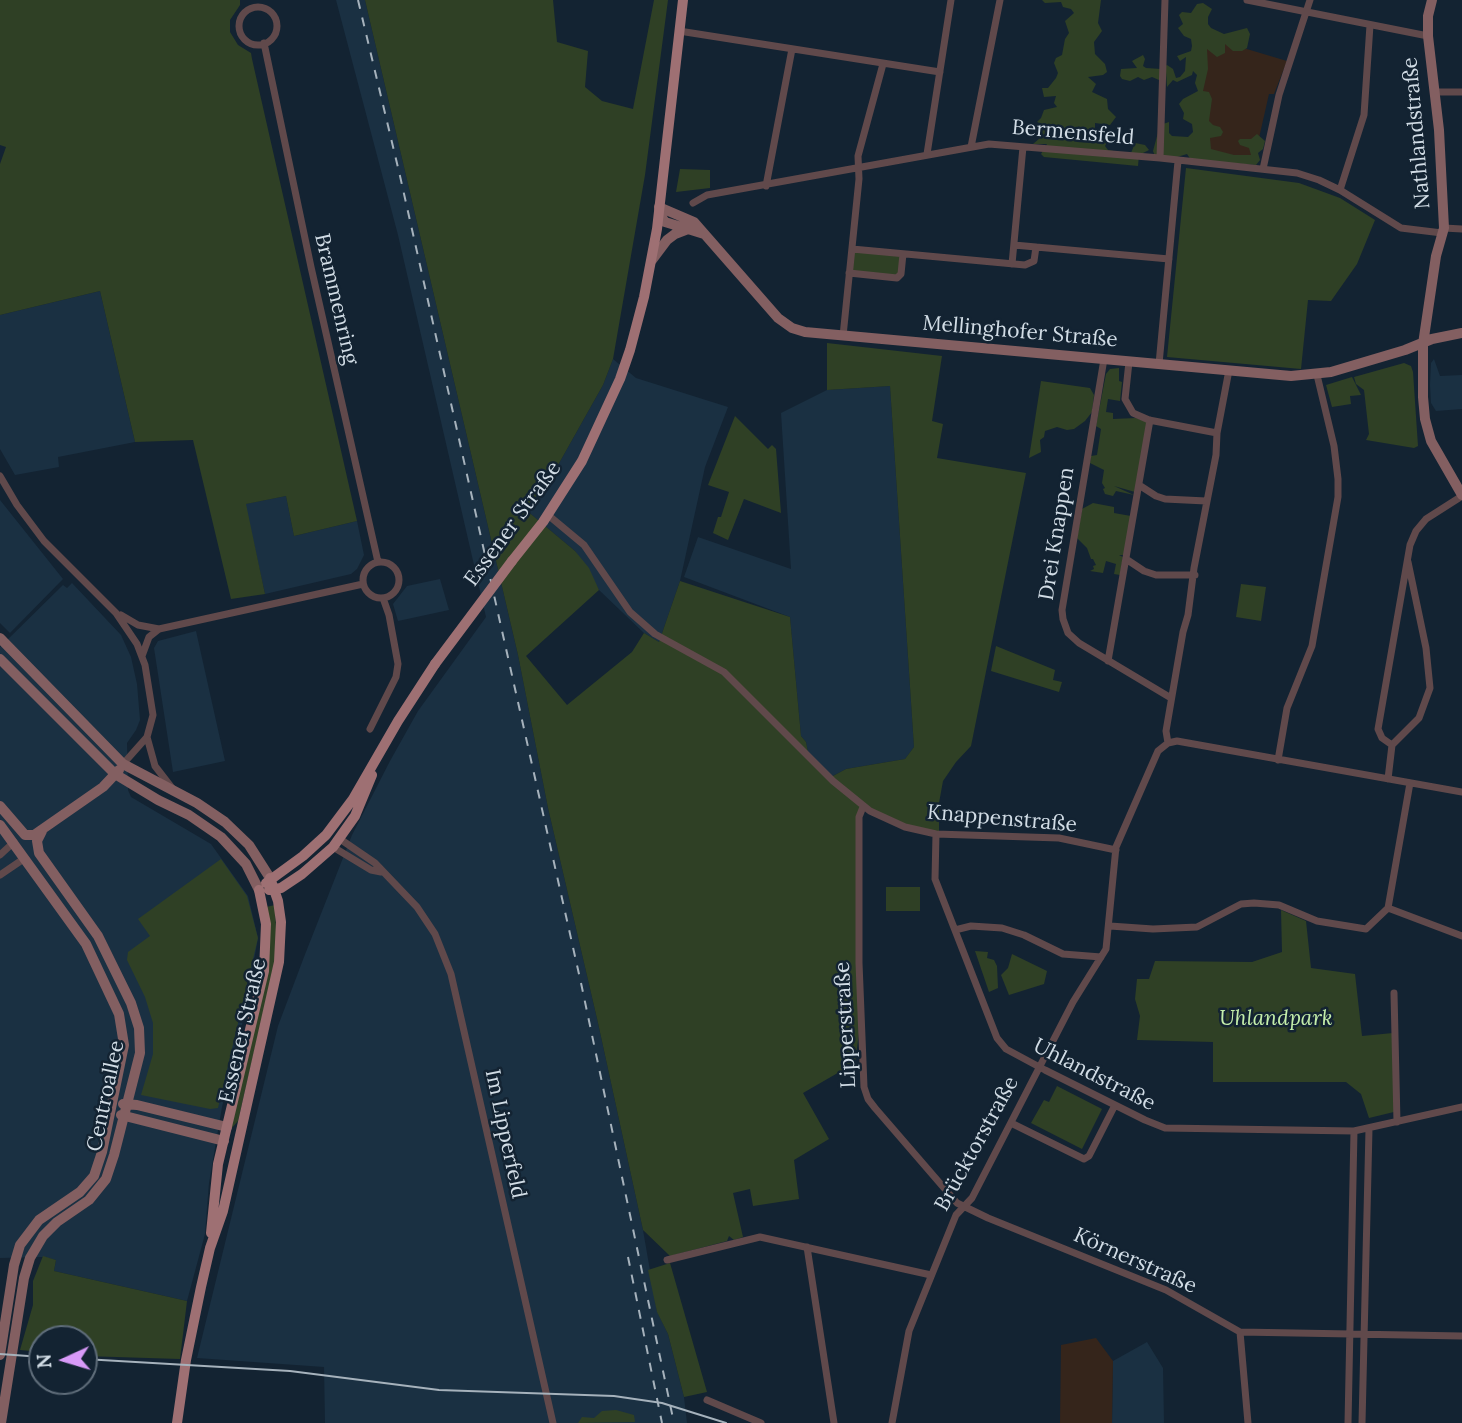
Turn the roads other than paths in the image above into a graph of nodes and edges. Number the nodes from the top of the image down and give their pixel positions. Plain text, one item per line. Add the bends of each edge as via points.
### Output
1 (683, 0) edge
2 (951, 0) edge
3 (1000, 0) edge
4 (1164, 0) edge
5 (1247, 0) edge
6 (1310, 0) edge
7 (1432, 0) edge
8 (250, 4) edge
9 (258, 4) edge
10 (1305, 12) junction
11 (1370, 24) junction
12 (679, 31) junction
13 (1428, 36) junction
14 (264, 43) junction
15 (792, 49) junction
16 (883, 64) junction
17 (940, 72) junction
18 (1435, 92) junction
19 (1462, 92) edge
20 (971, 147) junction
21 (1023, 147) junction
22 (927, 155) junction
23 (1160, 158) junction
24 (1178, 161) junction
25 (858, 168) junction
26 (1262, 169) junction
27 (766, 186) junction
28 (1340, 190) junction
29 (693, 203) dead end
30 (659, 207) junction
31 (688, 229) junction
32 (1462, 229) edge
33 (1443, 231) junction
34 (704, 234) junction
35 (1014, 245) junction
36 (1036, 247) junction
37 (852, 249) junction
38 (903, 254) junction
39 (1169, 258) junction
40 (652, 260) junction
41 (1013, 264) junction
42 (849, 273) junction
43 (1462, 333) edge
44 (843, 336) junction
45 (1423, 344) junction
46 (1104, 359) junction
47 (1129, 362) junction
48 (1159, 364) junction
49 (1229, 370) junction
50 (1317, 375) junction
51 (1150, 420) junction
52 (1217, 433) junction
53 (0, 476) edge
54 (1139, 485) junction
55 (1462, 496) edge
56 (1206, 501) junction
57 (548, 515) junction
58 (1126, 559) junction
59 (378, 562) junction
60 (1408, 562) junction
61 (1195, 575) junction
62 (363, 584) junction
63 (383, 598) junction
64 (116, 613) junction
65 (159, 629) junction
66 (0, 638) edge
67 (142, 657) junction
68 (0, 659) edge
69 (1108, 661) junction
70 (1171, 698) junction
71 (370, 729) dead end
72 (146, 737) junction
73 (1168, 743) junction
74 (1392, 745) junction
75 (1278, 760) junction
76 (375, 762) junction
77 (123, 764) junction
78 (115, 775) junction
79 (1388, 779) junction
80 (1410, 783) junction
81 (174, 790) junction
82 (1462, 792) edge
83 (0, 806) edge
84 (863, 807) junction
85 (0, 825) edge
86 (42, 831) junction
87 (936, 834) junction
88 (326, 835) junction
89 (14, 842) junction
90 (336, 843) junction
91 (1116, 850) junction
92 (0, 855) edge
93 (25, 858) junction
94 (0, 875) edge
95 (270, 878) junction
96 (259, 890) junction
97 (275, 890) junction
98 (1388, 908) junction
99 (1110, 926) junction
100 (955, 930) junction
101 (1462, 936) edge
102 (1101, 957) junction
103 (1394, 993) dead end
104 (1040, 1067) junction
105 (1115, 1105) junction
106 (1462, 1107) edge
107 (118, 1108) junction
108 (124, 1117) junction
109 (1397, 1122) junction
110 (1011, 1123) junction
111 (227, 1127) junction
112 (1369, 1129) junction
113 (1354, 1131) junction
114 (238, 1139) junction
115 (223, 1141) junction
116 (962, 1207) junction
117 (807, 1247) junction
118 (210, 1248) junction
119 (667, 1260) dead end
120 (931, 1275) junction
121 (1240, 1332) junction
122 (1350, 1334) junction
123 (1364, 1334) junction
124 (1462, 1336) edge
125 (0, 1355) edge
126 (707, 1400) dead end
127 (1, 1423) edge
128 (177, 1423) edge
129 (553, 1423) edge
130 (761, 1423) edge
131 (834, 1423) edge
132 (891, 1423) edge
133 (1248, 1423) edge
134 (1348, 1423) edge
135 (1362, 1423) edge

1 - 12 main road, Essener Straße
2 - 17 street
3 - 20 street
4 - 23 street
5 - 10 street
6 - 10 street
7 - 13 street, Nathlandstraße
8 - 9 street, Brammenring
8 - 14 street, Brammenring via 240,20 241,32 250,42
9 - 14 street, Brammenring via 272,13 277,25 273,38
10 - 11 street
10 - 26 street
11 - 13 street
11 - 28 street via 1364,115
12 - 15 street
12 - 30 main road, Essener Straße
13 - 18 street, Nathlandstraße
14 - 59 street, Brammenring
15 - 16 street
15 - 27 street
16 - 17 street
16 - 25 street
17 - 22 street
18 - 19 street
18 - 33 street, Nathlandstraße
20 - 21 street, Bermensfeld
20 - 22 street, Bermensfeld
21 - 23 street, Bermensfeld
21 - 35 street
22 - 25 street, Bermensfeld
23 - 24 street, Bermensfeld
24 - 26 street, Bermensfeld
24 - 39 street
25 - 27 street, Bermensfeld
25 - 37 street
26 - 28 street, Bermensfeld via 1297,173
27 - 29 street, Bermensfeld via 707,195
28 - 33 street, Bermensfeld via 1401,228
30 - 31 street via 665,222
30 - 34 street, Mellinghofer Straße via 691,220
30 - 40 main road, Essener Straße
31 - 34 street
31 - 40 street via 670,237
32 - 33 street, Bermensfeld
33 - 45 street, Nathlandstraße
34 - 44 street, Mellinghofer Straße via 786,324 805,332
35 - 36 street
35 - 41 street
36 - 39 street
36 - 41 street via 1031,264
37 - 38 street
37 - 42 street
38 - 41 street
38 - 42 street via 897,278
39 - 48 street
40 - 57 main road, Essener Straße via 620,379 582,461
42 - 44 street
43 - 45 street, Mellinghofer Straße
44 - 46 street, Mellinghofer Straße
45 - 50 street, Mellinghofer Straße
45 - 55 street, Nathlandstraße via 1426,426
46 - 47 street, Mellinghofer Straße
46 - 69 street, Drei Knappen via 1062,614 1075,640
47 - 48 street, Mellinghofer Straße
47 - 51 street via 1125,402 1133,413
48 - 49 street, Mellinghofer Straße
49 - 50 street, Mellinghofer Straße
49 - 52 street
50 - 75 street via 1334,446 1337,501 1312,646 1287,708
51 - 52 street
51 - 54 street
52 - 56 street
53 - 64 street via 44,541
54 - 56 street via 1165,499
54 - 58 street
55 - 60 street via 1423,522 1411,541
56 - 61 street
57 - 76 main road, Essener Straße, bridge via 435,664
57 - 84 street, Knappenstraße via 584,545 630,612 661,637 724,672
58 - 61 street via 1156,575
58 - 69 street
59 - 62 street via 366,570
59 - 63 street via 393,566 400,579 396,591
60 - 74 street via 1378,729
60 - 74 street via 1430,688 1419,718
61 - 70 street
62 - 63 street via 372,596
62 - 65 street
63 - 71 street via 398,664
64 - 65 street via 138,625
64 - 67 street
65 - 67 street via 149,637
66 - 77 street
67 - 72 street via 153,707
68 - 78 street
69 - 70 street, Drei Knappen
70 - 73 street
72 - 77 street
72 - 81 street via 155,766
73 - 75 street
73 - 91 street via 1157,753
74 - 79 street
75 - 79 street
76 - 88 main road, Essener Straße
76 - 90 main road, Essener Straße via 362,802
77 - 78 street
77 - 81 street
78 - 86 street
78 - 96 street via 212,829 246,864
79 - 80 street
80 - 82 street
80 - 98 street
81 - 95 street via 231,827 254,850
83 - 86 street via 25,835
84 - 87 street, Knappenstraße via 897,824
84 - 116 street, Lipperstraße via 859,817 859,963 864,1087 872,1105
85 - 89 street, Centroallee
86 - 107 street, Centroallee via 39,853 98,936 136,1018 140,1053
87 - 91 street, Knappenstraße via 1059,838
87 - 100 street, Uhlandstraße via 934,876
88 - 90 main road
88 - 95 main road, Essener Straße
89 - 92 street
89 - 93 street, Centroallee
90 - 97 main road, Essener Straße via 312,867
90 - 129 street, Im Lipperfeld via 406,893 427,919 450,974
91 - 99 street, Brücktorstraße
93 - 94 street
93 - 107 street, Centroallee via 79,933 119,1014 124,1045 115,1095
95 - 96 main road, Essener Straße
95 - 97 main road, Essener Straße
96 - 97 main road
96 - 111 main road, Essener Straße via 266,955
97 - 114 main road, Essener Straße via 281,922 280,955
98 - 99 street via 1366,929 1312,920 1279,905 1254,902 1241,904 1197,928
98 - 101 street
99 - 102 street, Brücktorstraße
100 - 102 street via 1002,928 1063,954
100 - 104 street, Uhlandstraße via 999,1041
102 - 104 street, Brücktorstraße
103 - 109 street
104 - 105 street, Uhlandstraße
104 - 110 street, Brücktorstraße
105 - 110 street via 1084,1159
105 - 113 street, Uhlandstraße via 1165,1128
106 - 109 street, Uhlandstraße
107 - 108 street, Centroallee
107 - 111 street
107 - 125 street, Centroallee via 94,1176 80,1192 39,1220 20,1245
108 - 115 street
108 - 127 street, Centroallee via 102,1186 51,1228 32,1254 24,1278
109 - 112 street, Uhlandstraße
110 - 116 street, Brücktorstraße via 972,1198
111 - 114 main road, Essener Straße
111 - 115 main road, Essener Straße
112 - 113 street, Uhlandstraße
112 - 123 street
113 - 122 street
114 - 115 main road
114 - 118 main road, Essener Straße
115 - 118 main road, Essener Straße
116 - 120 street, Brücktorstraße
116 - 121 street, Körnerstraße via 1166,1290
117 - 119 street via 761,1237
117 - 120 street
117 - 131 street
118 - 128 main road, Essener Straße
120 - 132 street, Brücktorstraße via 909,1331
121 - 122 street, Körnerstraße
121 - 133 street
122 - 123 street, Körnerstraße
122 - 134 street
123 - 124 street, Körnerstraße
123 - 135 street
126 - 130 street

